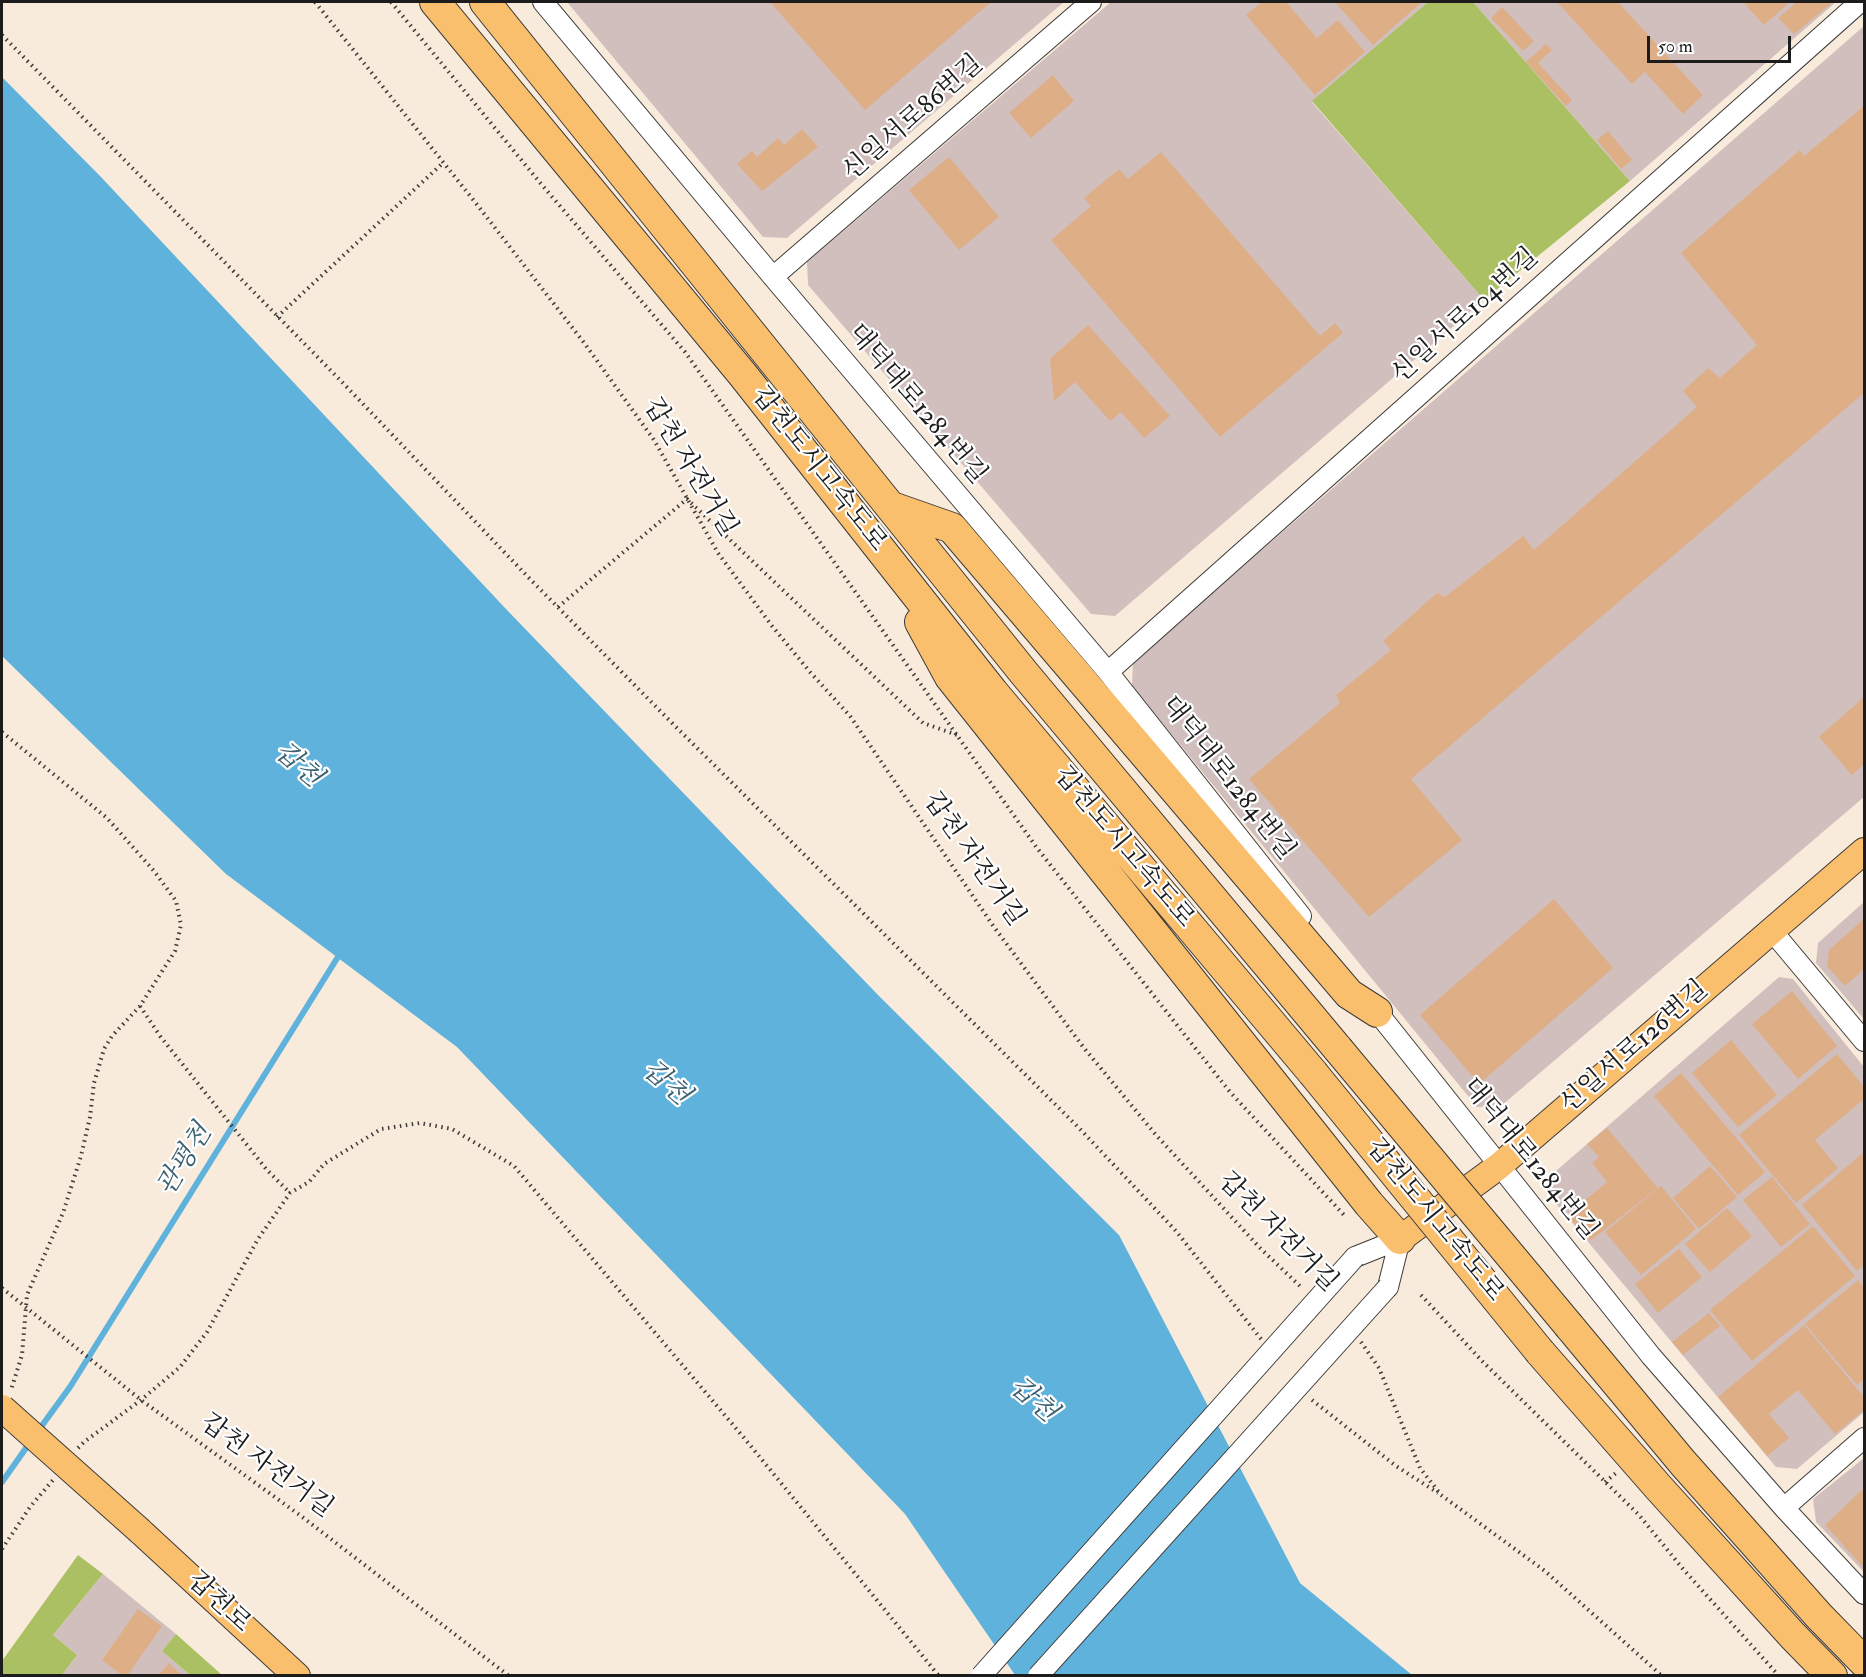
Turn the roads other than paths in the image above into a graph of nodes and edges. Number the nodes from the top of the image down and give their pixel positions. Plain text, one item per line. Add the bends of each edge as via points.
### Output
1 (435, 2) edge
2 (485, 2) edge
3 (543, 2) edge
4 (1092, 2) edge
5 (1860, 2) edge
6 (773, 277) junction
7 (892, 507) junction
8 (883, 553) junction
9 (1108, 672) junction
10 (1864, 851) edge
11 (1772, 931) junction
12 (1377, 1012) junction
13 (1864, 1041) edge
14 (1499, 1166) junction
15 (1400, 1239) junction
16 (4, 1403) edge
17 (1864, 1438) edge
18 (1784, 1508) junction
19 (1864, 1594) edge
20 (1864, 1662) edge
21 (297, 1676) edge
22 (981, 1676) edge
23 (1038, 1676) edge
24 (1832, 1676) edge

1 - 8 highway, 갑천도시고속도로
2 - 7 highway, 갑천도시고속도로
3 - 6 street, 대덕대로1284번길
4 - 6 street, 신일서로86번길
5 - 9 street, 신일서로104번길
6 - 9 street, 대덕대로1284번길
7 - 12 highway via 952,528 1349,994
7 - 20 highway, 갑천도시고속도로, bridge via 1024,673 1683,1463
8 - 15 highway via 950,677
8 - 24 highway, 갑천도시고속도로, bridge via 993,692 1313,1073 1540,1352
9 - 12 street, 대덕대로1284번길
10 - 11 main road, 신일서로126번길
11 - 13 street
11 - 14 main road, 신일서로126번길
12 - 14 street, 대덕대로1284번길
14 - 15 main road, 신일서로126번길
14 - 18 street, 대덕대로1284번길 via 1651,1356
15 - 22 street, bridge via 1355,1257
15 - 23 street, bridge via 1388,1287
16 - 21 main road, 갑천로, bridge
17 - 18 street
18 - 19 street, 대덕대로1284번길

